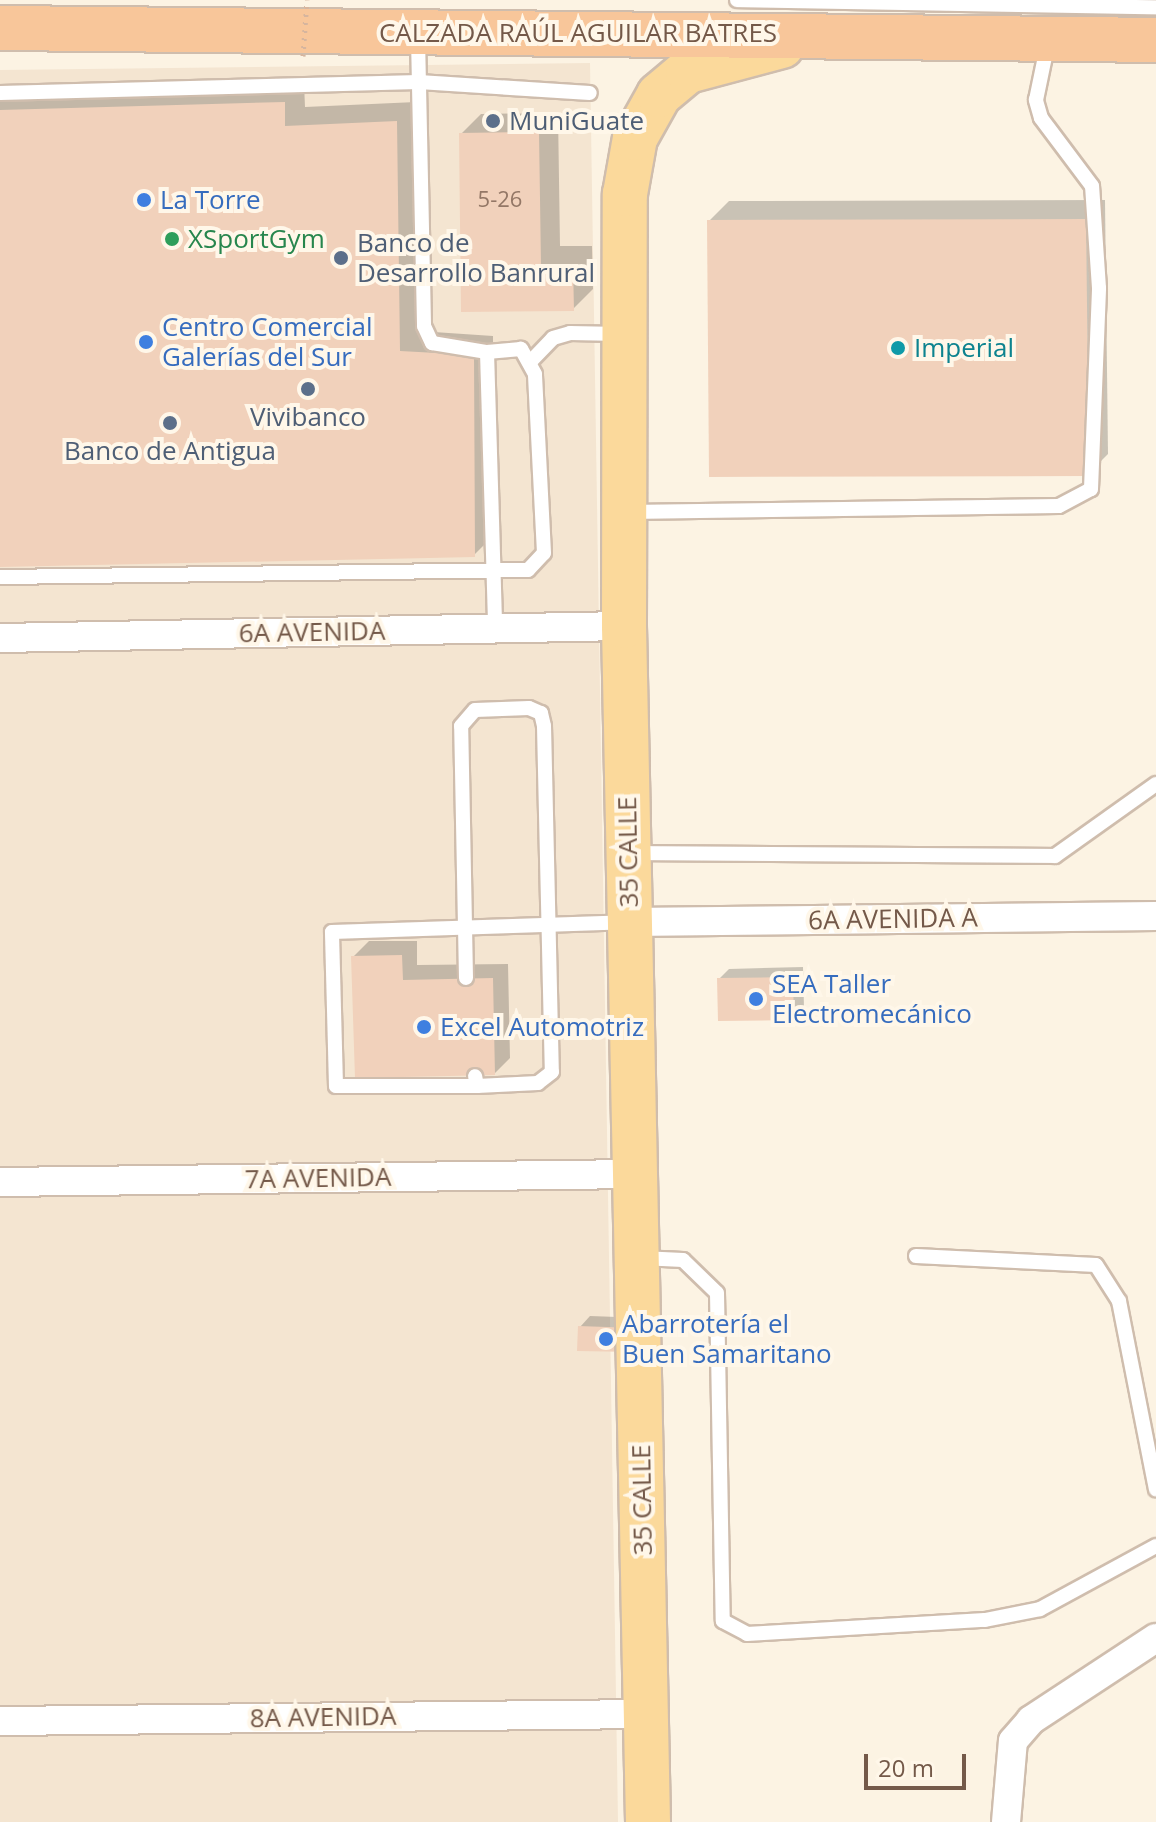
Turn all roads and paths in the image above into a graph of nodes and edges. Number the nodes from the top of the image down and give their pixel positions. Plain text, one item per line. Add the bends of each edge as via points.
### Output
1 (307, 0) edge
2 (737, 0) edge
3 (1156, 7) edge
4 (0, 28) edge
5 (418, 33) junction
6 (852, 34) junction
7 (1049, 38) junction
8 (1156, 40) edge
9 (303, 56) dead end
10 (419, 82) junction
11 (0, 93) edge
12 (590, 93) dead end
13 (625, 334) junction
14 (487, 352) junction
15 (532, 360) junction
16 (624, 513) junction
17 (493, 574) junction
18 (0, 577) edge
19 (624, 626) junction
20 (495, 628) junction
21 (0, 638) edge
22 (1156, 784) edge
23 (628, 853) junction
24 (1156, 916) edge
25 (630, 922) junction
26 (546, 927) junction
27 (465, 929) junction
28 (466, 978) dead end
29 (636, 1174) junction
30 (0, 1182) edge
31 (916, 1256) dead end
32 (637, 1258) junction
33 (1156, 1489) edge
34 (1156, 1546) edge
35 (1156, 1638) edge
36 (647, 1714) junction
37 (0, 1721) edge
38 (648, 1822) edge
39 (1006, 1822) edge

1 - 9 path, bridge
2 - 3 lane
4 - 5 highway, CALZADA RAÚL AGUILAR BATRES
5 - 6 highway, CALZADA RAÚL AGUILAR BATRES
5 - 10 lane
6 - 7 highway, CALZADA RAÚL AGUILAR BATRES
6 - 13 main road, 35 CALLE via 737,53 688,71 659,95 635,138 625,194
7 - 8 highway, CALZADA RAÚL AGUILAR BATRES
7 - 16 lane via 1036,100 1041,118 1092,186 1099,288 1091,489 1059,506
10 - 11 lane
10 - 12 lane
10 - 14 lane via 424,326 432,343
13 - 15 lane via 570,333 553,338
13 - 16 main road, 35 CALLE
14 - 15 lane via 521,349
14 - 17 lane
15 - 17 lane via 544,553 528,570
16 - 19 main road, 35 CALLE
17 - 18 lane
17 - 20 lane
19 - 20 street, 6A AVENIDA
19 - 23 main road, 35 CALLE
20 - 21 street, 6A AVENIDA
22 - 23 lane via 1055,856
23 - 25 main road, 35 CALLE
24 - 25 street, 6A AVENIDA A
25 - 26 lane
25 - 29 main road, 35 CALLE
26 - 27 lane
26 - 27 lane via 544,726 541,713 529,708 475,710 461,726
26 - 27 lane via 552,1072 538,1083 336,1086 332,932
27 - 28 lane
29 - 30 street, 7A AVENIDA
29 - 32 main road, 35 CALLE
31 - 33 lane via 1096,1265 1119,1301
32 - 34 lane via 683,1260 717,1293 723,1621 747,1634 985,1620 1040,1609
32 - 36 main road, 35 CALLE
35 - 39 street via 1031,1720 1013,1741
36 - 37 street, 8A AVENIDA
36 - 38 main road, 35 CALLE

